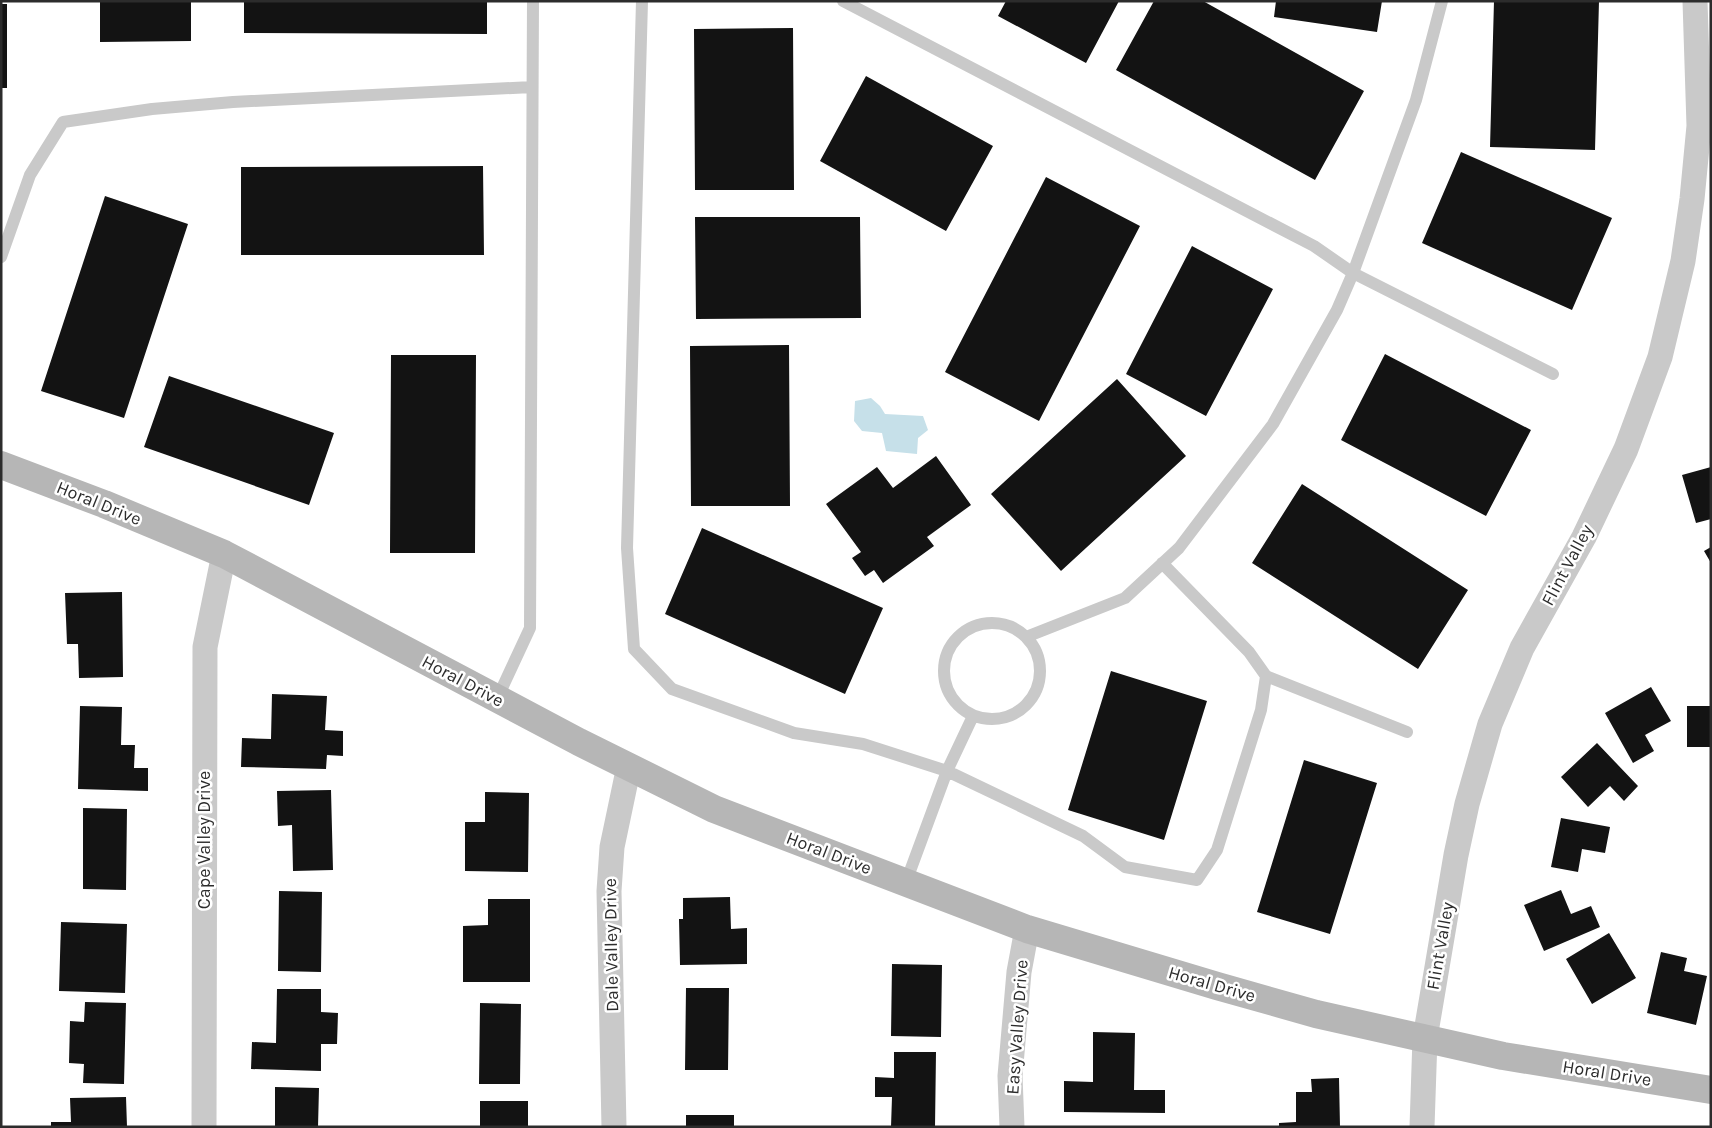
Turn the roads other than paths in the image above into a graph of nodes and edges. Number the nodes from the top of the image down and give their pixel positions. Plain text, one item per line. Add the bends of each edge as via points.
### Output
1 (533, 1) edge
2 (642, 1) edge
3 (843, 1) edge
4 (1442, 1) edge
5 (1695, 1) edge
6 (1704, 48) edge
7 (532, 87) junction
8 (1, 257) edge
9 (1353, 273) junction
10 (1553, 374) dead end
11 (1, 465) edge
12 (224, 554) junction
13 (1162, 563) junction
14 (1026, 637) junction
15 (1266, 676) junction
16 (497, 699) junction
17 (973, 716) junction
18 (1408, 732) dead end
19 (629, 766) junction
20 (947, 771) junction
21 (906, 882) junction
22 (1027, 929) junction
23 (1425, 1038) junction
24 (1711, 1090) edge
25 (204, 1127) edge
26 (614, 1127) edge
27 (1012, 1127) edge
28 (1422, 1127) edge

1 - 7 lane
2 - 20 lane via 627,548 634,650 672,689 794,733 863,744
3 - 9 lane via 1314,246
4 - 9 lane via 1416,100
5 - 6 street, Flint Valley
6 - 23 street, Flint Valley via 1692,199 1683,261 1660,356 1626,449 1584,537 1522,648 1490,724 1467,804
7 - 8 lane via 232,102 63,122 30,175
7 - 16 lane via 530,628
9 - 10 lane
9 - 13 lane via 1338,310 1273,424 1179,548
11 - 12 street, Horal Drive
12 - 16 street, Horal Drive
12 - 25 street, Cape Valley Drive via 205,647
13 - 14 lane via 1126,598
13 - 15 lane via 1249,652
14 - 17 lane via 1037,653 1040,671 1037,690 1026,706 1010,716 991,720
14 - 17 lane via 1011,626 992,622 974,626 958,636 947,652 943,670 947,689 957,705
15 - 18 lane
15 - 20 lane via 1261,710 1217,850 1197,880 1125,867 1083,836
16 - 19 street, Horal Drive
17 - 20 lane
19 - 21 street, Horal Drive via 714,809
19 - 26 street, Dale Valley Drive via 612,847 609,890
20 - 21 lane
21 - 22 street, Horal Drive
22 - 23 street, Horal Drive via 1316,1014
22 - 27 street, Easy Valley Drive via 1019,972 1010,1076
23 - 24 street, Horal Drive via 1503,1056
23 - 28 street, Flint Valley

